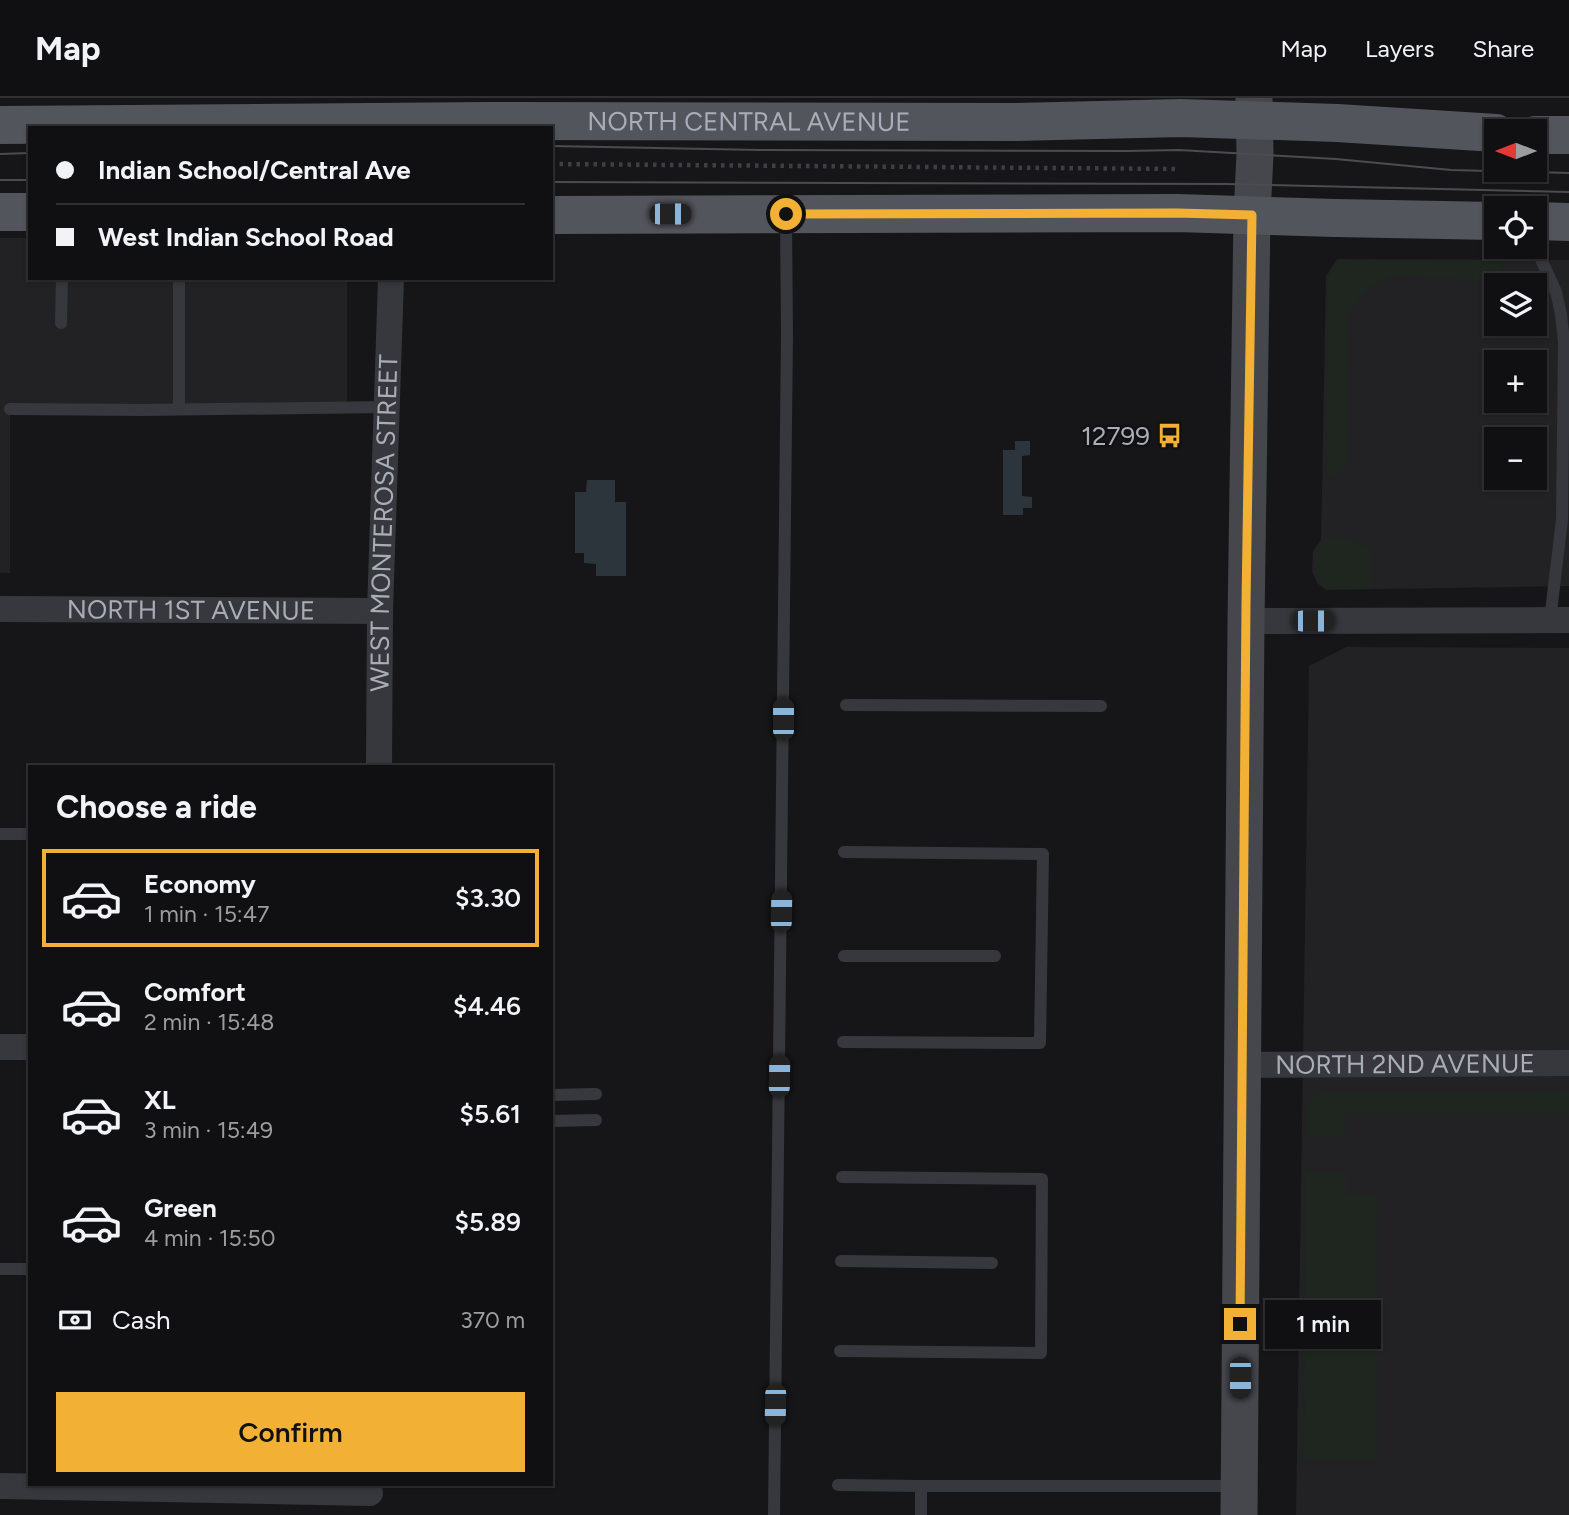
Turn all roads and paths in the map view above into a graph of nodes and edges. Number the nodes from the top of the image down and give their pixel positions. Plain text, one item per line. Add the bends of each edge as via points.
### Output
1 (1254, 109) edge
2 (0, 125) edge
3 (1484, 132) edge
4 (1547, 135) edge
5 (1569, 135) edge
6 (553, 164) edge
7 (1179, 169) dead end
8 (0, 212) edge
9 (28, 212) edge
10 (786, 214) junction
11 (553, 215) edge
12 (1252, 215) junction
13 (1484, 220) edge
14 (1547, 221) edge
15 (1569, 222) edge
16 (1541, 259) edge
17 (62, 280) edge
18 (180, 280) edge
19 (391, 280) edge
20 (61, 323) dead end
21 (387, 407) junction
22 (10, 409) dead end
23 (180, 409) junction
24 (1566, 520) edge
25 (0, 609) edge
26 (380, 611) junction
27 (1560, 620) edge
28 (1246, 621) junction
29 (846, 705) dead end
30 (1101, 706) dead end
31 (379, 765) edge
32 (0, 834) edge
33 (28, 834) edge
34 (845, 852) dead end
35 (844, 956) dead end
36 (995, 956) dead end
37 (843, 1042) dead end
38 (28, 1046) edge
39 (0, 1047) edge
40 (1569, 1063) edge
41 (1242, 1065) junction
42 (596, 1094) dead end
43 (553, 1095) edge
44 (596, 1120) dead end
45 (553, 1121) edge
46 (842, 1177) dead end
47 (841, 1261) dead end
48 (992, 1263) dead end
49 (0, 1269) edge
50 (28, 1269) edge
51 (840, 1352) dead end
52 (838, 1485) dead end
53 (0, 1486) edge
54 (921, 1486) junction
55 (370, 1497) edge
56 (1239, 1500) edge
57 (774, 1515) edge
58 (921, 1515) edge

1 - 2 main road, NORTH CENTRAL AVENUE via 1181,118 1013,122
1 - 3 main road, NORTH CENTRAL AVENUE via 1337,123
1 - 12 main road
4 - 5 main road
6 - 7 path
8 - 9 main road
10 - 11 main road
10 - 12 main road
10 - 57 lane
12 - 13 main road
12 - 28 main road
14 - 15 main road
16 - 24 lane via 1556,292 1564,342
17 - 20 lane
18 - 23 lane
19 - 21 street, WEST MONTEROSA STREET
21 - 23 lane
21 - 26 street, WEST MONTEROSA STREET
22 - 23 lane
24 - 27 lane
25 - 26 street, NORTH 1ST AVENUE
26 - 31 street, WEST MONTEROSA STREET
27 - 28 street
28 - 41 main road
29 - 30 lane
32 - 33 lane
34 - 37 lane via 1043,854 1040,1043
35 - 36 lane
38 - 39 street
40 - 41 street, NORTH 2ND AVENUE
41 - 56 main road
42 - 43 lane
44 - 45 lane
46 - 51 lane via 1042,1179 1041,1353
47 - 48 lane
49 - 50 lane
52 - 54 lane
53 - 55 street
54 - 56 lane
54 - 58 lane

